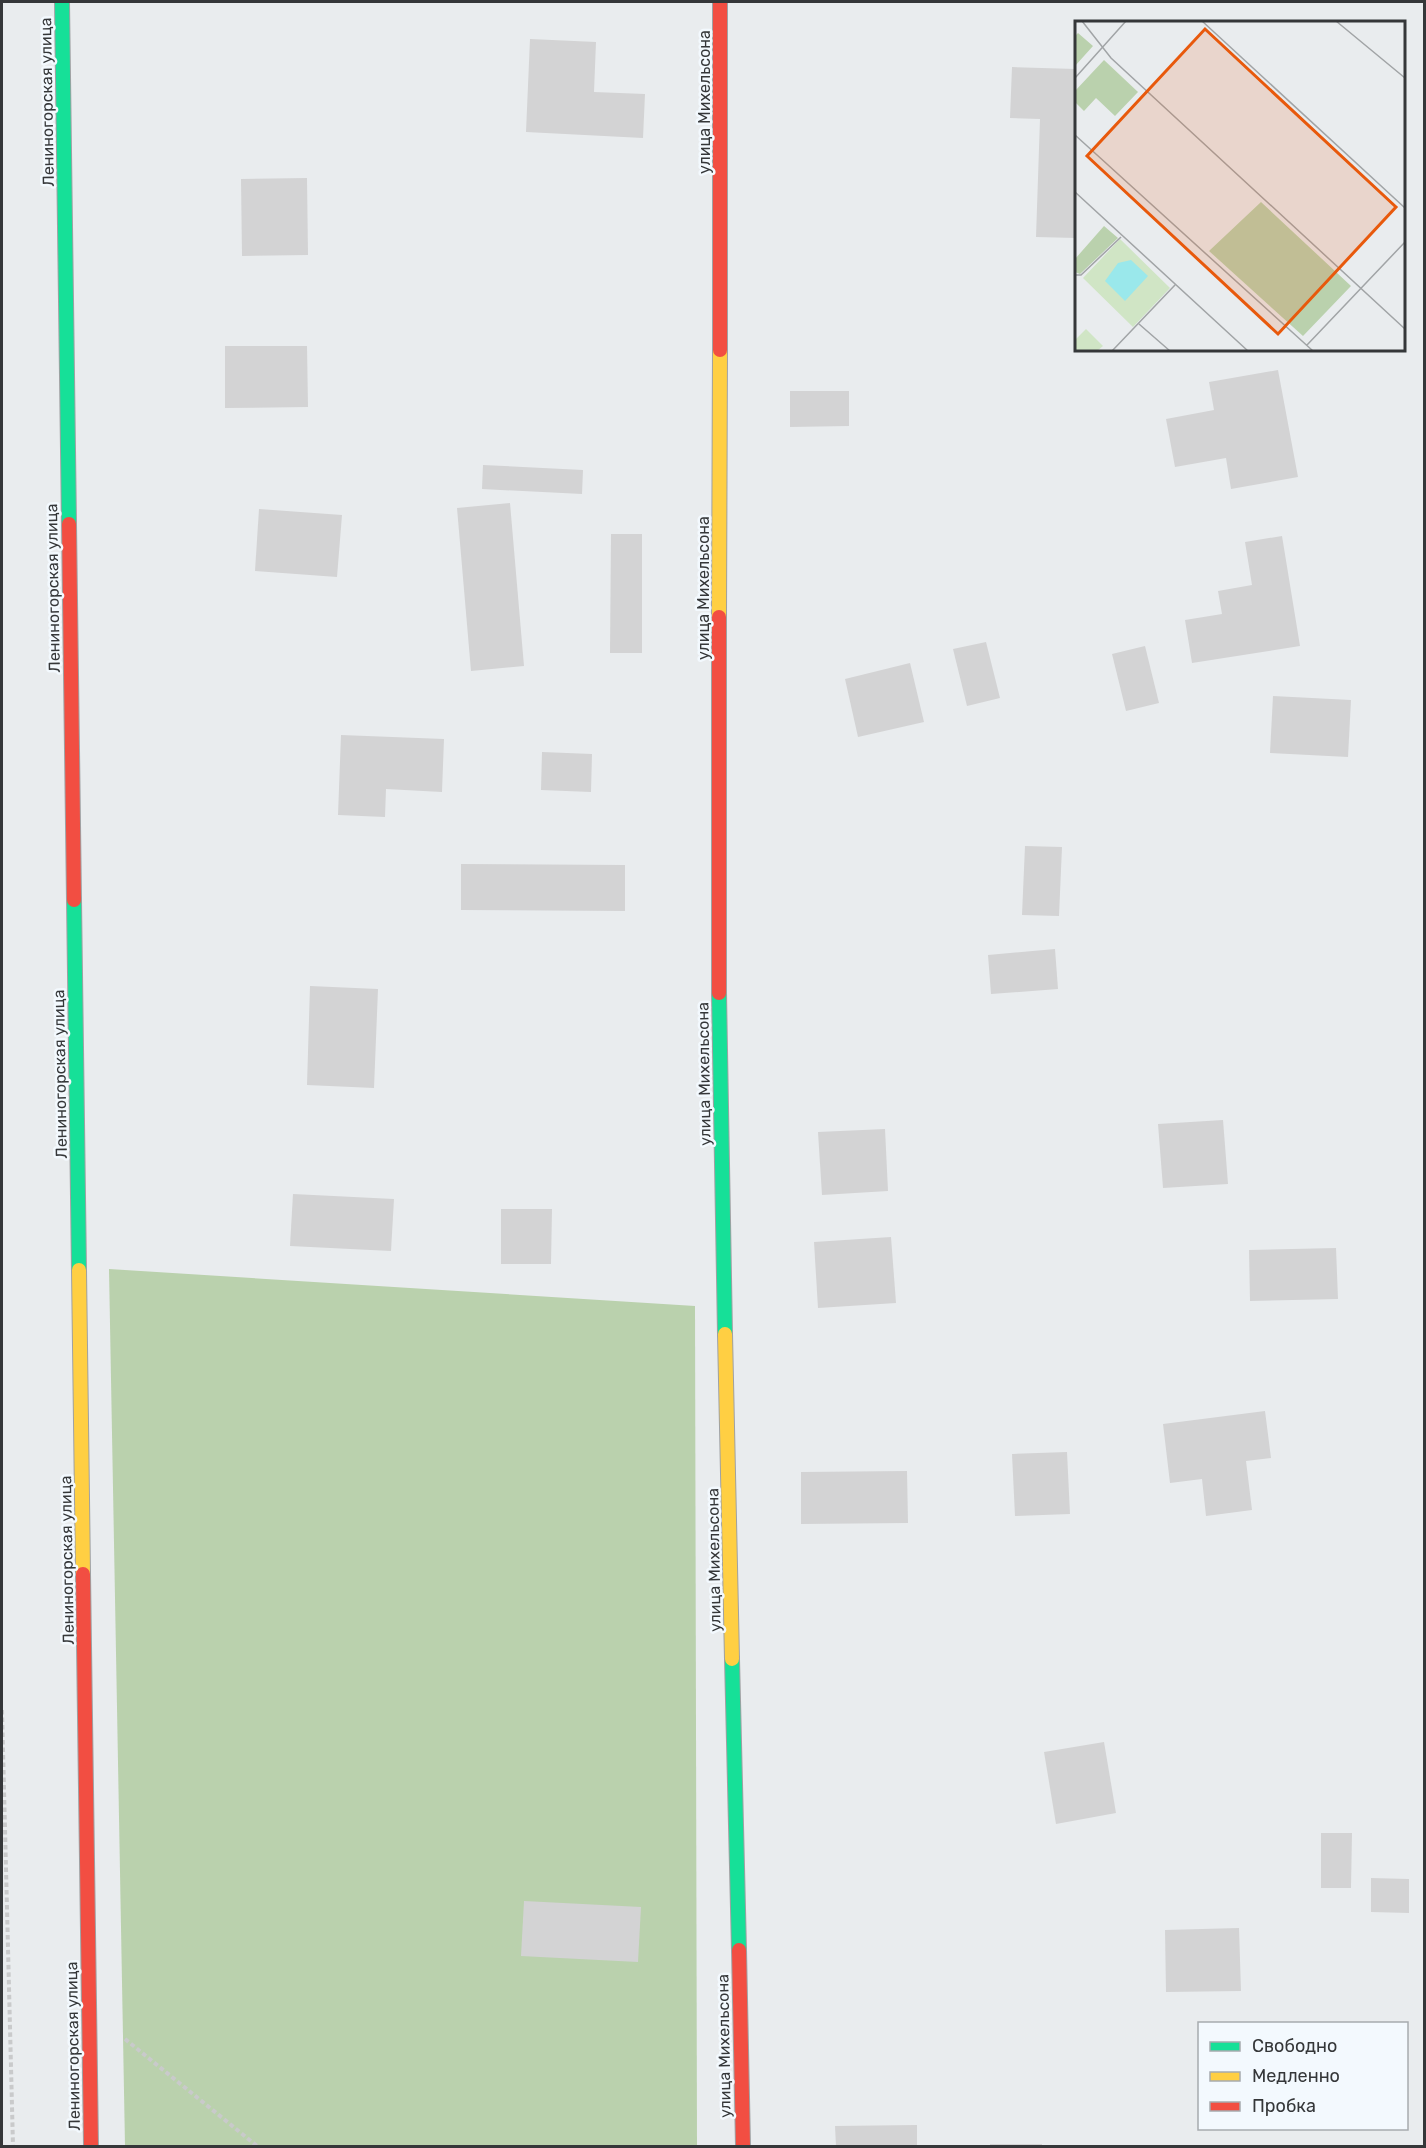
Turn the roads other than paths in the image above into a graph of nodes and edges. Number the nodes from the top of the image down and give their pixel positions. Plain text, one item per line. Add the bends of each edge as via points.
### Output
1 (62, 2) edge
2 (720, 2) edge
3 (91, 2146) edge
4 (743, 2146) edge

1 - 3 street, Лениногорская улица
2 - 4 street, улица Михельсона via 719,1038

